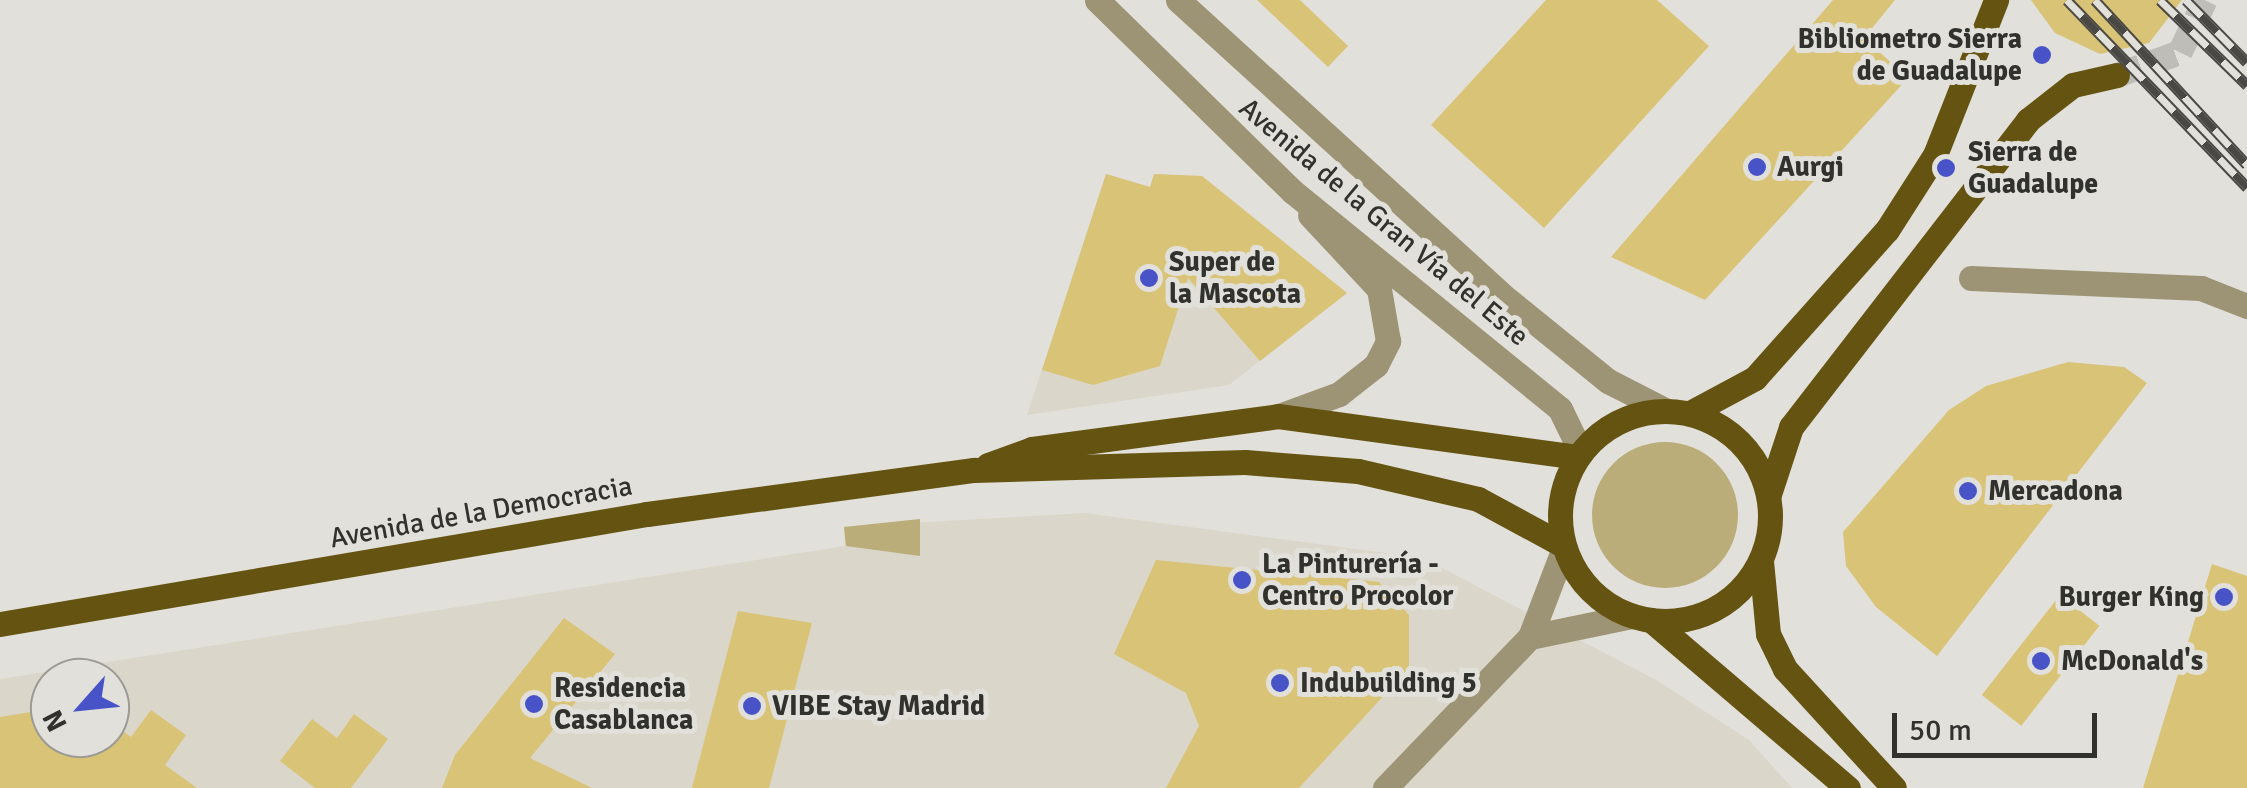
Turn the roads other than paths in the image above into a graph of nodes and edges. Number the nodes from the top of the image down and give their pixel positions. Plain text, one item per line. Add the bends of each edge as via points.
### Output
1 (1097, 0) edge
2 (1178, 0) edge
3 (1996, 0) edge
4 (2117, 75) tunnel mouth
5 (1292, 190) junction
6 (1971, 278) dead end
7 (2247, 306) edge
8 (1678, 412) junction
9 (1278, 416) junction
10 (1579, 454) junction
11 (974, 470) junction
12 (1769, 494) junction
13 (1564, 546) junction
14 (1761, 561) junction
15 (1642, 618) junction
16 (0, 624) edge
17 (1530, 637) junction
18 (1385, 788) edge
19 (1848, 788) edge
20 (1894, 788) edge

1 - 5 street, Avenida de la Gran Vía del Este
2 - 8 street, Avenida de la Gran Vía del Este via 1494,288 1608,380
3 - 8 main road via 1936,155 1887,230 1756,378
4 - 12 main road via 2073,85 2028,120 1791,427
5 - 9 street via 1330,244 1379,289 1389,321 1383,354 1364,376 1316,406
5 - 10 street, Avenida de la Gran Vía del Este via 1560,409
6 - 7 street via 2201,288
8 - 10 main road via 1619,422
8 - 12 main road via 1741,444
9 - 10 main road, Avenida de la Democracia
9 - 11 main road, Avenida de la Democracia via 1032,449
10 - 13 main road via 1561,500
11 - 13 main road, Avenida de la Democracia via 1245,462 1358,471 1478,498
11 - 16 main road, Avenida de la Democracia via 647,514
12 - 14 main road
13 - 15 main road via 1593,594
13 - 17 street
14 - 15 main road via 1715,606
14 - 20 main road via 1768,634 1785,669
15 - 17 street
15 - 19 main road
17 - 18 street

